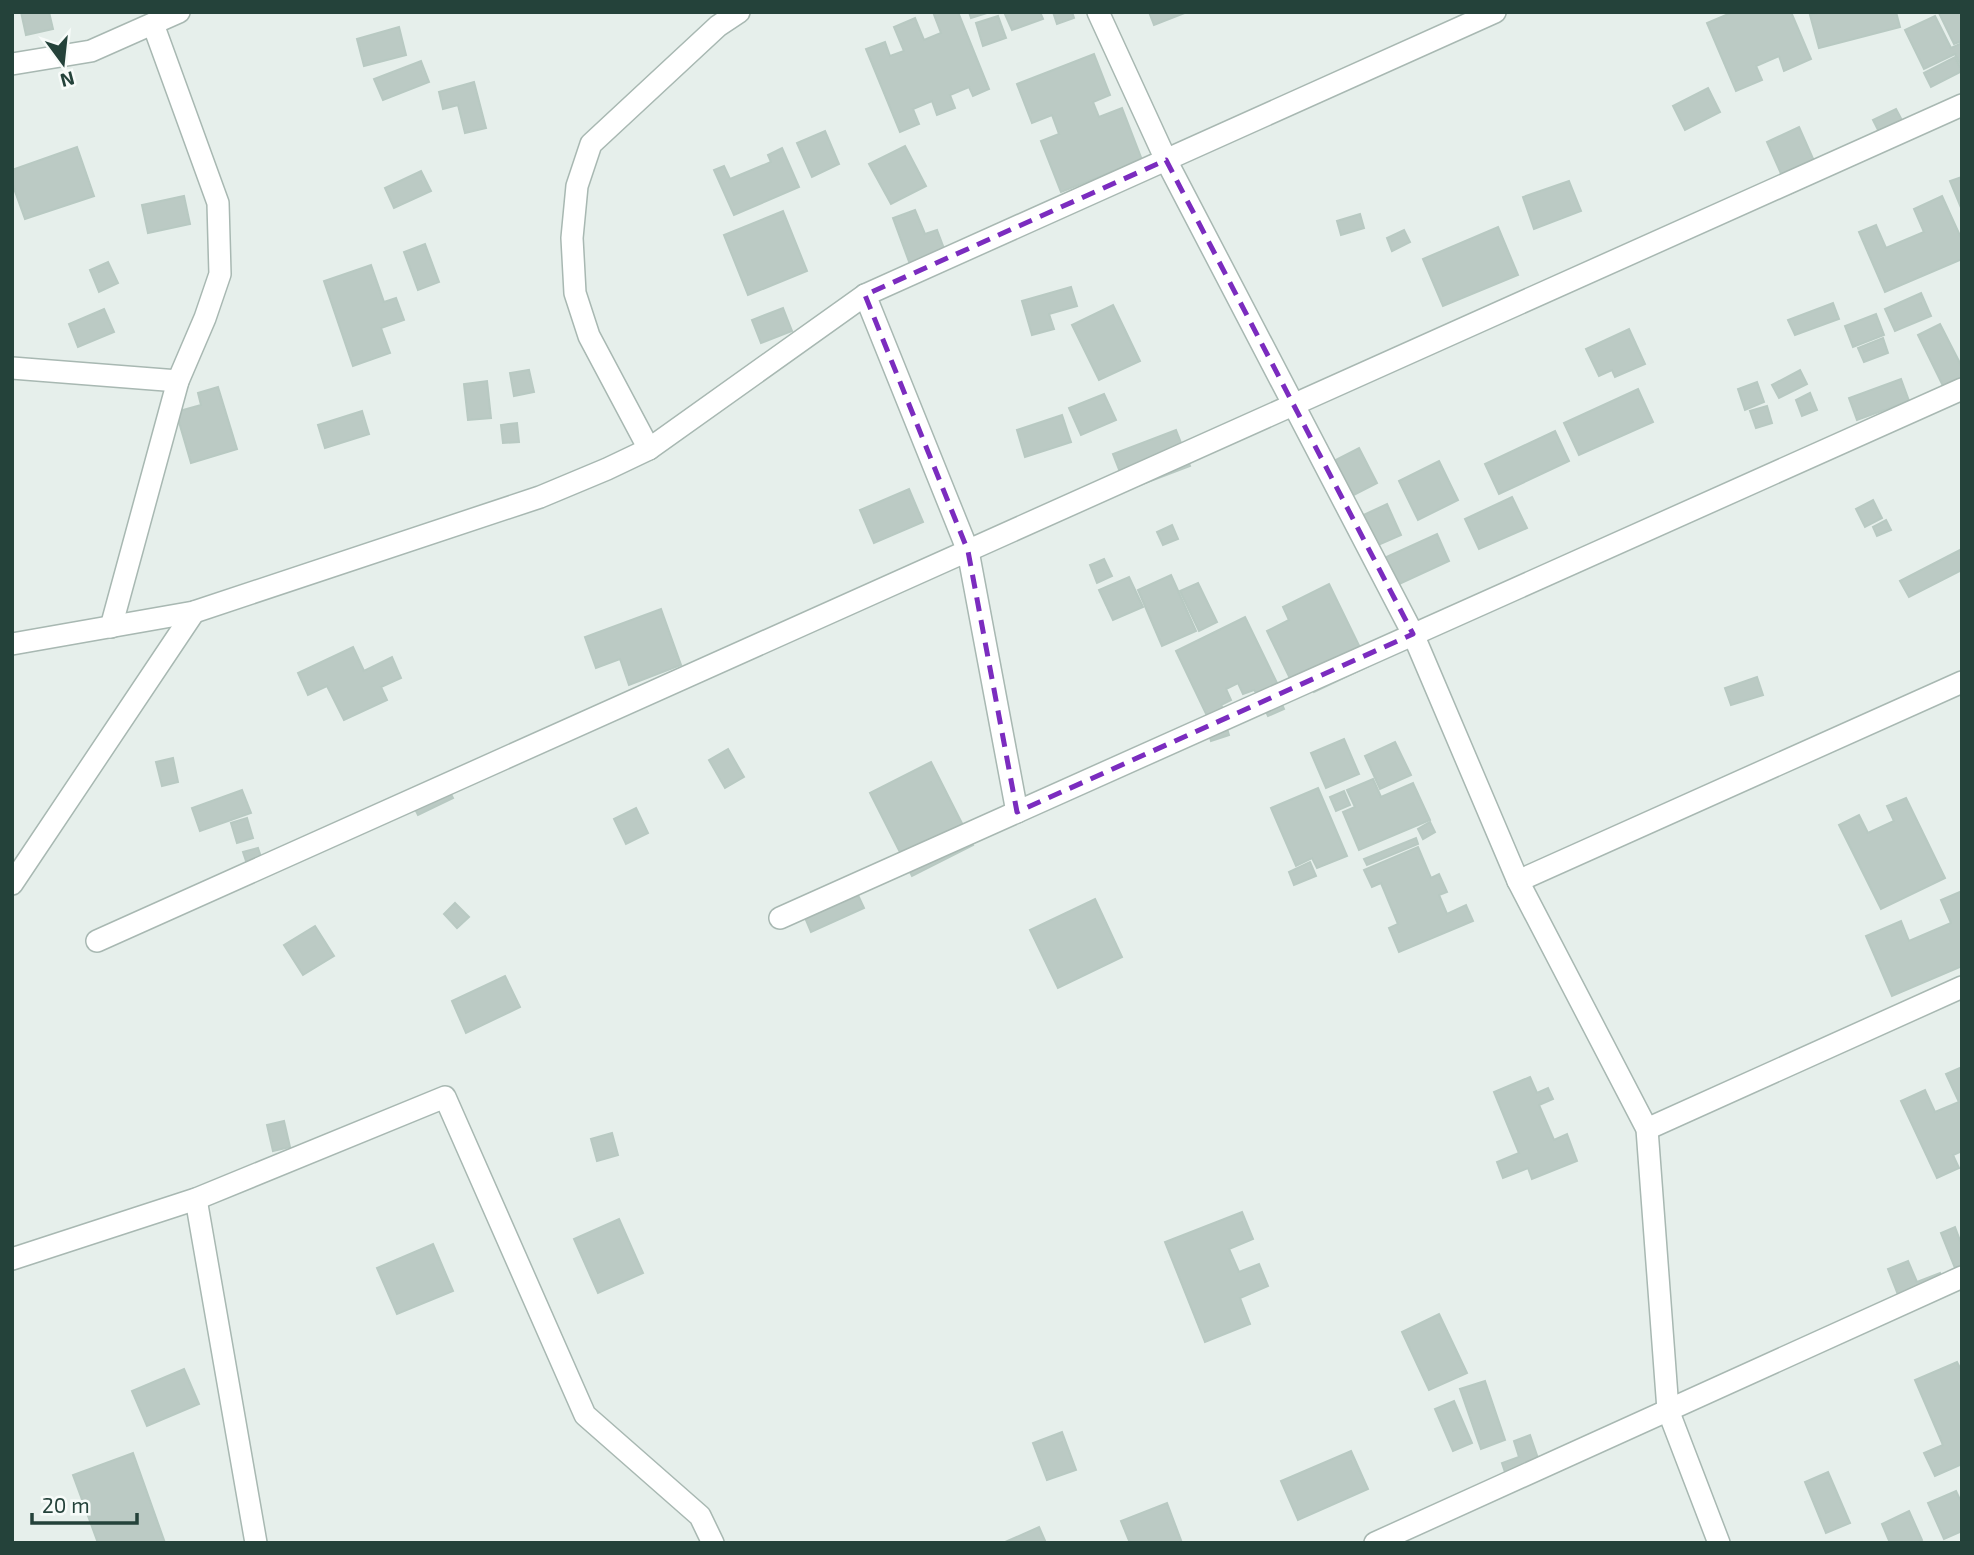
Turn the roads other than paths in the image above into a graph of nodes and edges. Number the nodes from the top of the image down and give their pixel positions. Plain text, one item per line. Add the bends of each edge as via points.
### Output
1 (179, 12) edge
2 (739, 12) edge
3 (1098, 12) edge
4 (1495, 12) edge
5 (715, 19) edge
6 (153, 24) junction
7 (12, 64) edge
8 (1962, 105) edge
9 (1166, 160) junction
10 (865, 295) junction
11 (12, 368) edge
12 (178, 381) junction
13 (1962, 388) edge
14 (1294, 404) junction
15 (649, 449) junction
16 (968, 551) junction
17 (194, 612) junction
18 (111, 627) junction
19 (1413, 634) junction
20 (12, 644) edge
21 (1962, 682) edge
22 (1017, 812) junction
23 (1518, 881) junction
24 (12, 884) edge
25 (780, 918) dead end
26 (97, 942) dead end
27 (1962, 987) edge
28 (1647, 1129) junction
29 (196, 1199) junction
30 (12, 1259) edge
31 (1962, 1278) edge
32 (1668, 1410) junction
33 (256, 1543) edge
34 (713, 1543) edge
35 (1376, 1543) edge
36 (1719, 1543) edge

1 - 6 street
2 - 5 street
3 - 9 street
4 - 9 street
5 - 15 street via 591,144 577,186 572,238 575,293 589,336
6 - 7 street via 91,51
6 - 12 street via 218,203 220,274
8 - 14 street
9 - 10 street
9 - 14 street
10 - 15 street
10 - 16 street
11 - 12 street
12 - 18 street
13 - 19 street
14 - 16 street
14 - 19 street
15 - 17 street via 540,497
16 - 22 street
16 - 26 street
17 - 18 street
17 - 24 street
18 - 20 street
19 - 22 street
19 - 23 street
21 - 23 street
22 - 25 street
23 - 28 street
27 - 28 street
28 - 32 street
29 - 30 street
29 - 33 street
29 - 34 street via 445,1097 585,1415 700,1516
31 - 32 street
32 - 35 street
32 - 36 street

